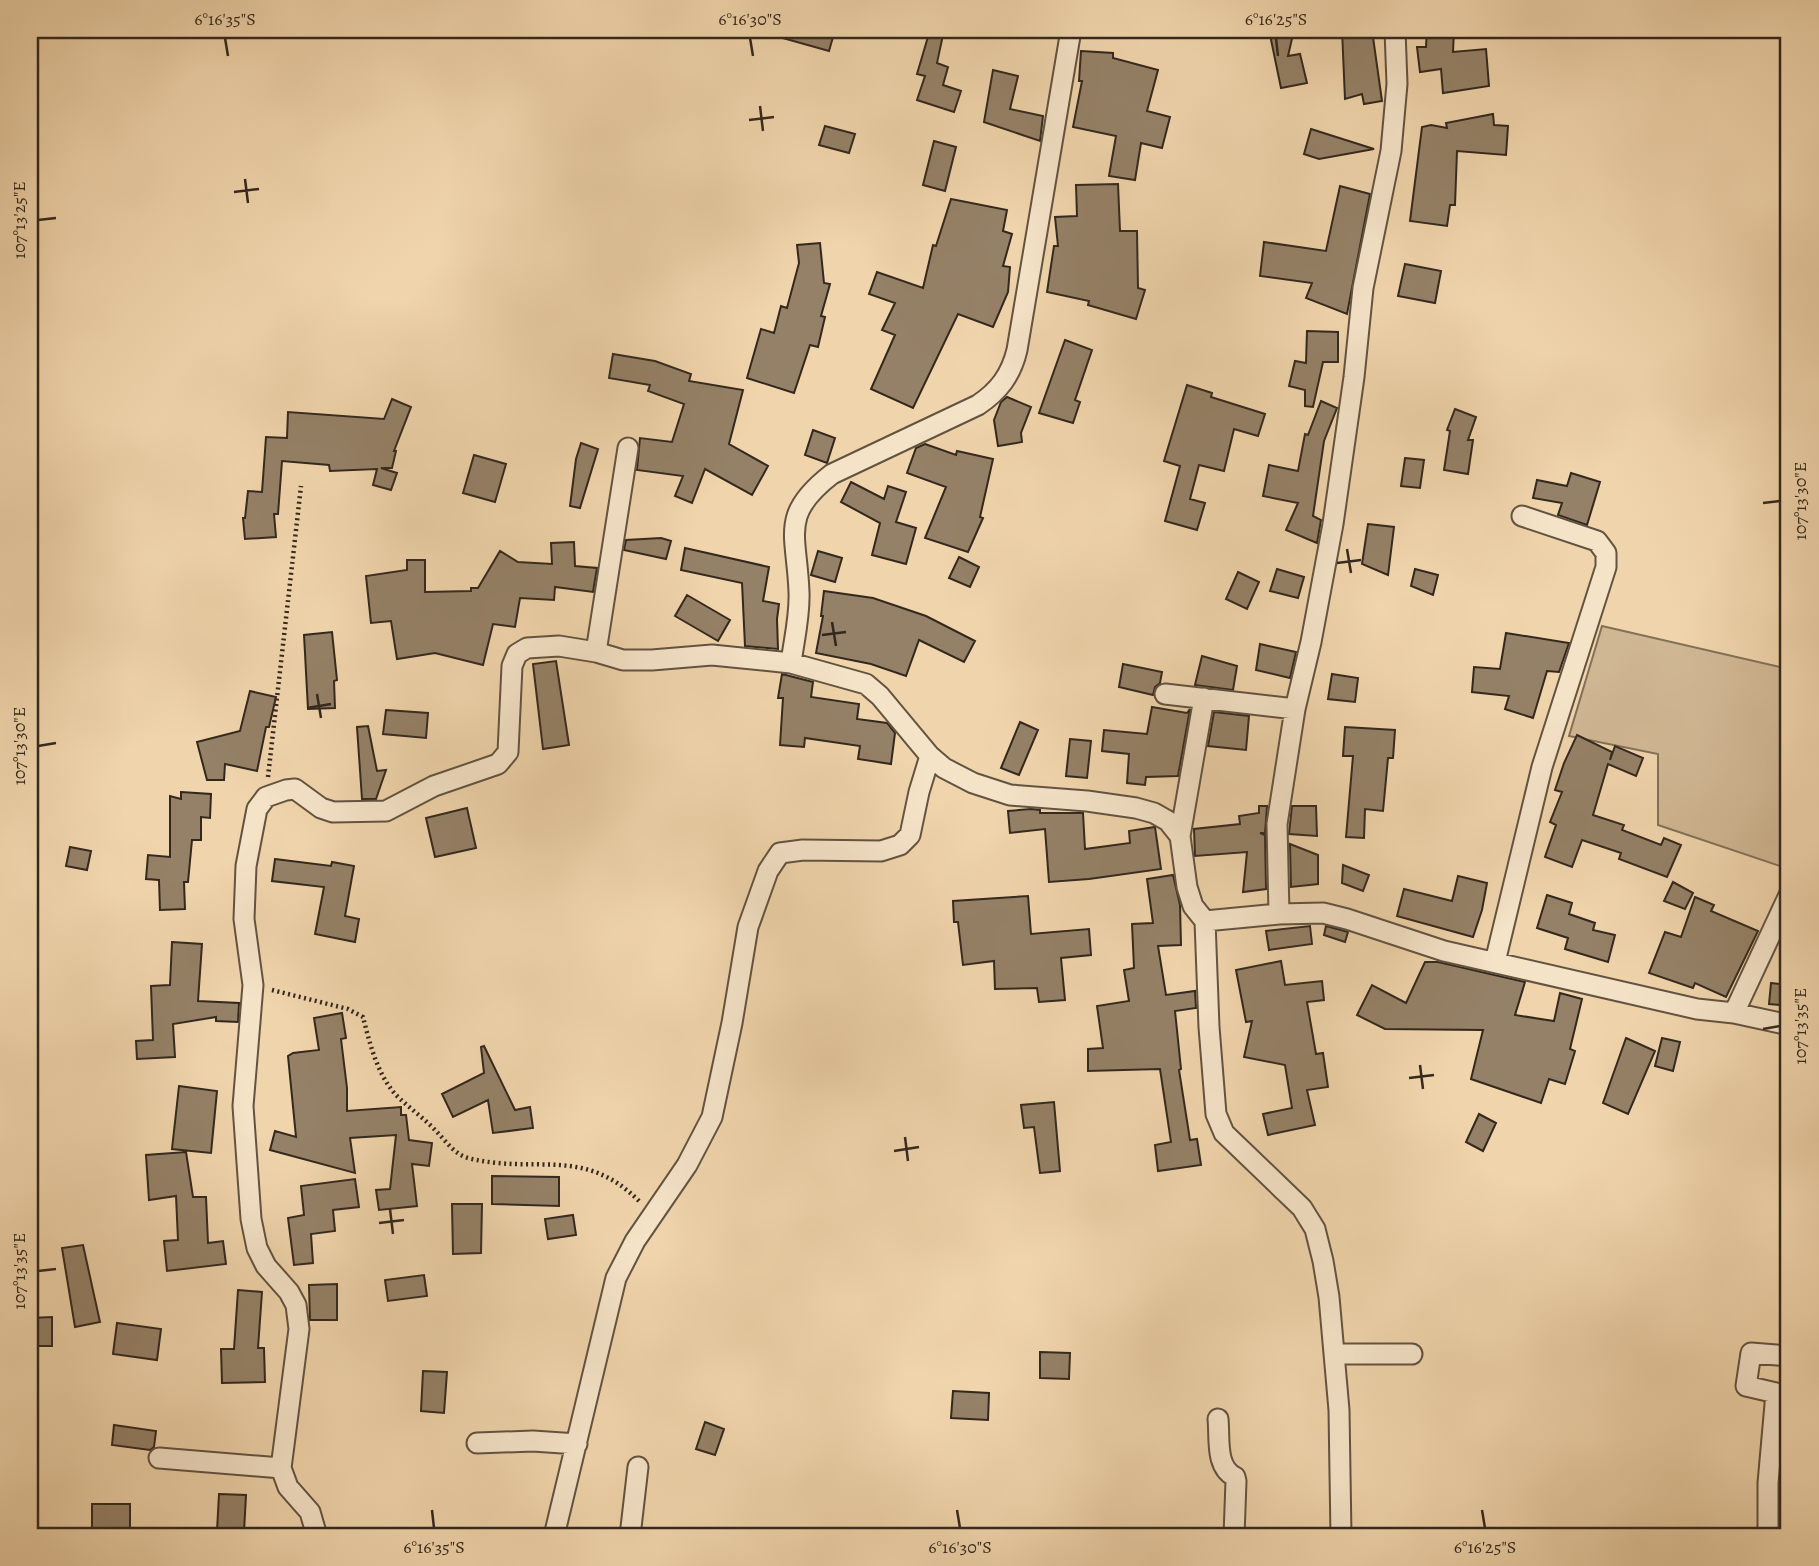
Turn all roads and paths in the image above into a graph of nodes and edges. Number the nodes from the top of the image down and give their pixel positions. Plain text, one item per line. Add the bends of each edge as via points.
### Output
1 (1070, 30) edge
2 (1395, 30) edge
3 (628, 448) dead end
4 (301, 486) dead end
5 (1522, 516) dead end
6 (596, 652) junction
7 (791, 663) junction
8 (1165, 694) dead end
9 (1204, 698) junction
10 (1295, 709) junction
11 (930, 756) junction
12 (266, 797) junction
13 (1180, 836) junction
14 (1789, 895) edge
15 (1279, 914) junction
16 (1205, 921) junction
17 (1495, 962) junction
18 (253, 985) junction
19 (1734, 1013) junction
20 (1789, 1025) edge
21 (652, 1214) junction
22 (1334, 1354) junction
23 (1412, 1354) dead end
24 (1789, 1356) edge
25 (1218, 1419) dead end
26 (477, 1443) dead end
27 (576, 1444) junction
28 (159, 1458) dead end
29 (638, 1466) dead end
30 (281, 1468) junction
31 (317, 1536) edge
32 (554, 1536) edge
33 (630, 1536) edge
34 (1234, 1536) edge
35 (1341, 1536) edge
36 (1768, 1536) edge

1 - 7 street via 1014,363 988,398 832,474 802,502 795,519 799,610
2 - 10 street via 1397,84 1391,151 1363,288 1333,524
3 - 6 street
4 - 12 path
5 - 17 street via 1597,541 1606,553 1606,566 1542,767
6 - 7 street via 623,660 712,655
6 - 12 street via 559,646 527,648 517,654 512,666 508,752 498,764 434,786 386,811 333,812 295,789
7 - 11 street via 866,684
8 - 9 street
9 - 10 street
9 - 13 street
10 - 15 street via 1278,824
11 - 13 street via 973,783 1010,795 1087,801 1154,813
11 - 21 street via 910,835 900,845 881,851 780,853 768,871 748,926 712,1117 687,1165
12 - 18 street via 257,809 246,866 244,919
13 - 16 street via 1187,887 1193,906
14 - 19 street
15 - 16 street
15 - 17 street via 1322,913
16 - 22 street via 1216,1114 1224,1133 1302,1208 1315,1229 1329,1297
17 - 19 street via 1697,1009
18 - 21 path via 363,1017 377,1066 387,1082 457,1154 598,1171 624,1186
18 - 30 street via 243,1106 251,1219 257,1248 289,1292 299,1316
19 - 20 street
21 - 27 street via 616,1278
22 - 23 street
22 - 35 street
24 - 36 street via 1752,1353 1746,1386 1776,1393
25 - 34 street via 1222,1464 1236,1481
26 - 27 street
27 - 32 street
28 - 30 street
29 - 33 street
30 - 31 street via 288,1487 310,1512

